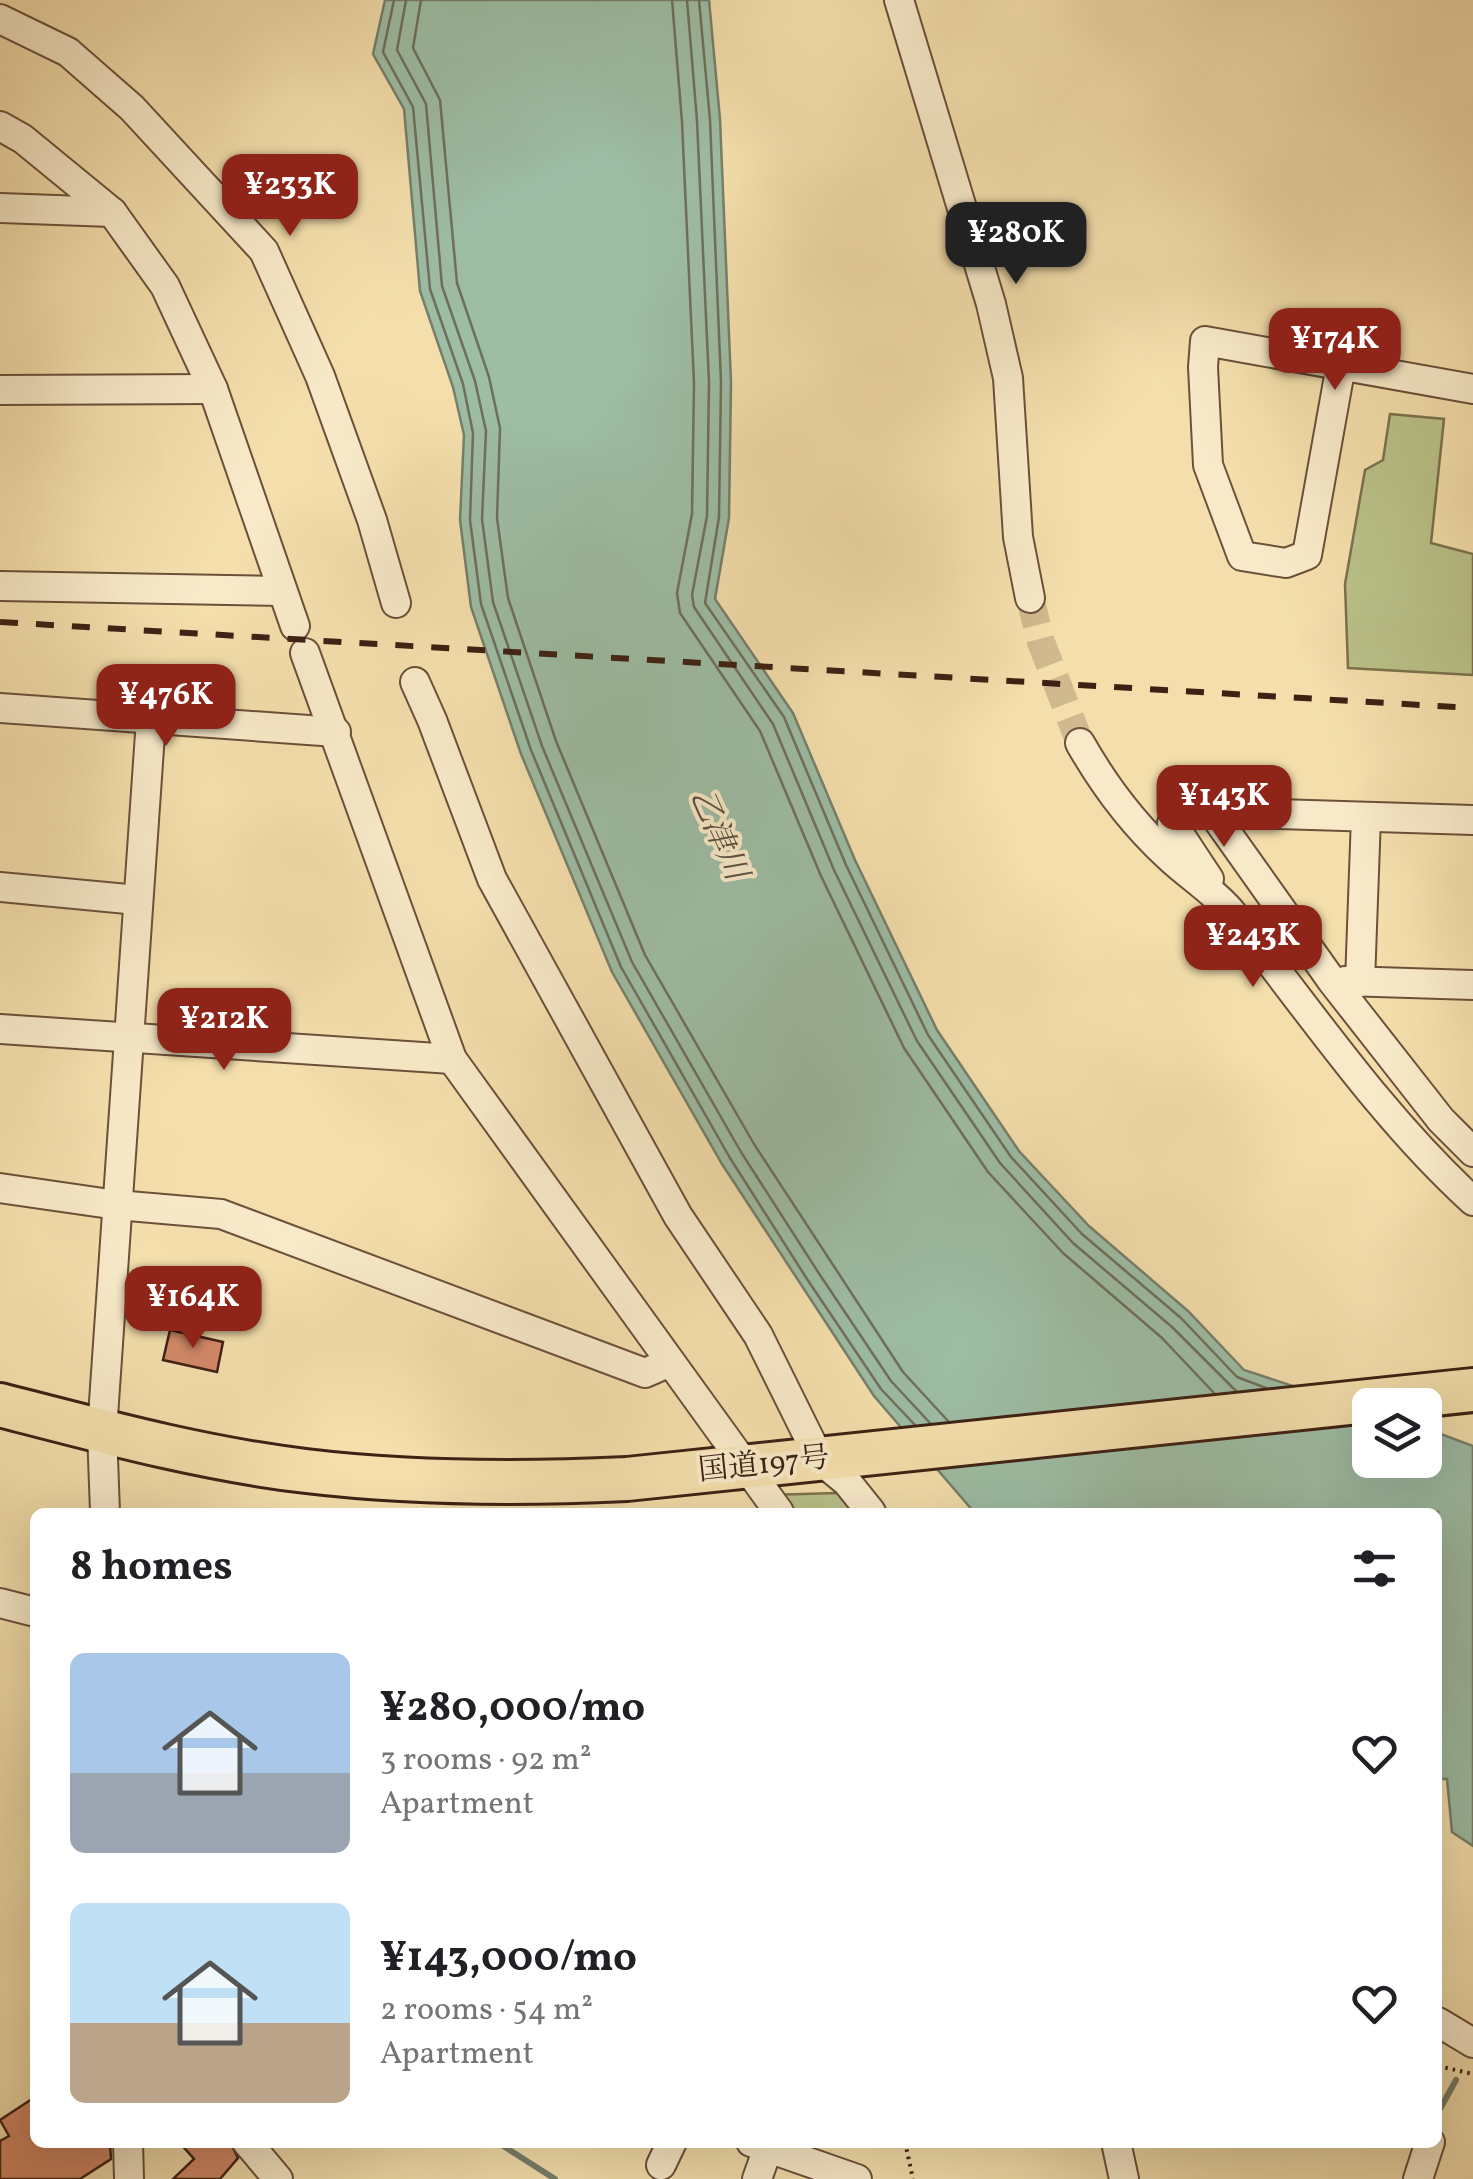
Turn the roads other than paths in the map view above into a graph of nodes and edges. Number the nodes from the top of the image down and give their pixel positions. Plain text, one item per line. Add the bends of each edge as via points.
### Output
1 (898, 0) edge
2 (0, 18) edge
3 (0, 126) edge
4 (0, 208) edge
5 (112, 212) junction
6 (1341, 365) junction
7 (213, 388) junction
8 (1473, 388) edge
9 (0, 390) edge
10 (0, 586) edge
11 (282, 591) junction
12 (1030, 598) tunnel mouth
13 (396, 603) dead end
14 (295, 626) dead end
15 (306, 653) dead end
16 (415, 682) dead end
17 (0, 708) edge
18 (151, 719) junction
19 (336, 732) junction
20 (1080, 743) tunnel mouth
21 (1366, 817) junction
22 (1473, 820) edge
23 (1172, 822) dead end
24 (0, 886) edge
25 (138, 900) junction
26 (1229, 909) junction
27 (1346, 982) junction
28 (1473, 985) edge
29 (0, 1029) edge
30 (128, 1038) junction
31 (452, 1059) junction
32 (1472, 1150) edge
33 (0, 1188) edge
34 (1473, 1201) edge
35 (117, 1205) junction
36 (670, 1362) junction
37 (1473, 1390) edge
38 (0, 1405) edge
39 (102, 1431) junction
40 (841, 1458) junction
41 (749, 1467) junction
42 (521, 1498) edge
43 (105, 1508) edge
44 (776, 1508) edge
45 (868, 1508) edge
46 (0, 1604) edge
47 (30, 1611) edge
48 (1442, 2024) edge
49 (1473, 2043) edge
50 (128, 2148) edge
51 (252, 2148) edge
52 (760, 2148) edge
53 (766, 2148) edge
54 (1117, 2148) edge
55 (1428, 2148) edge
56 (853, 2178) edge
57 (129, 2179) edge
58 (278, 2179) edge
59 (757, 2179) edge
60 (1124, 2179) edge
61 (1418, 2179) edge

1 - 12 street via 1008,378 1018,537
2 - 13 street via 68,52 94,74 264,251 320,376
3 - 5 street
4 - 5 street
5 - 7 street via 165,286
6 - 6 street via 1306,556 1286,563 1242,556 1208,465 1205,341
6 - 8 street
7 - 9 street
7 - 11 street
10 - 11 street
11 - 14 street
15 - 19 street
16 - 40 street via 492,879 678,1216
17 - 18 street
18 - 19 street
18 - 25 street
19 - 31 street
20 - 26 street via 1138,827
21 - 22 street
21 - 27 street
21 - 27 street via 1212,812
23 - 26 street
24 - 25 street
25 - 30 street
26 - 34 street via 1321,1032
27 - 28 street
27 - 32 street via 1442,1120
29 - 30 street
30 - 31 street
30 - 35 street
31 - 36 street
33 - 35 street
35 - 36 street via 221,1214 645,1372
35 - 39 street
36 - 41 street
37 - 40 highway, 国道197号
38 - 39 highway, 国道197号
39 - 42 highway, 国道197号 via 302,1471
39 - 43 street
40 - 41 highway, 国道197号
40 - 45 street via 847,1482
41 - 42 highway, 国道197号
41 - 44 street
46 - 47 street
48 - 49 street
50 - 57 street
51 - 58 street
52 - 59 street
53 - 56 street
54 - 60 street
55 - 61 street

